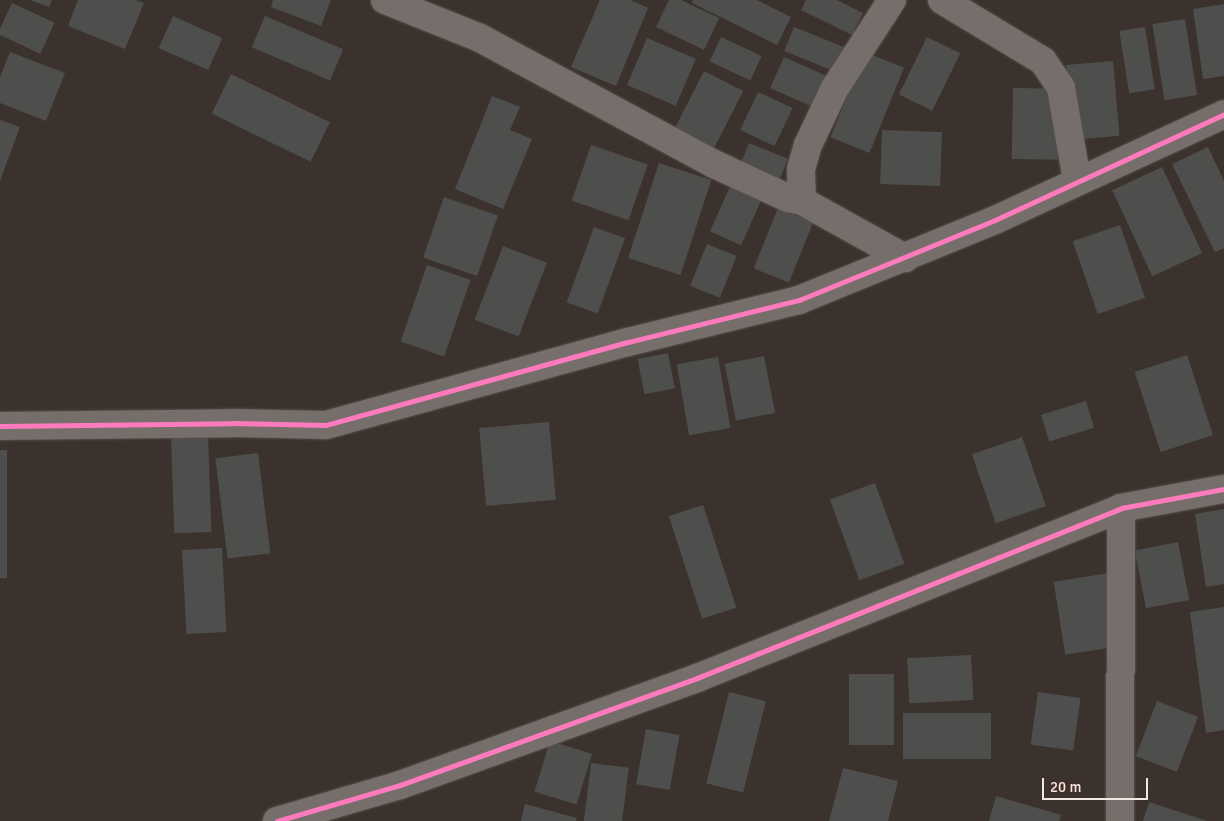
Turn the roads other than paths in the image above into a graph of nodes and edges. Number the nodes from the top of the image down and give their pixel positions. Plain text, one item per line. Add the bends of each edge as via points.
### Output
1 (385, 0) edge
2 (892, 0) edge
3 (942, 0) edge
4 (1224, 114) edge
5 (1077, 182) junction
6 (802, 201) junction
7 (905, 258) junction
8 (0, 426) edge
9 (1224, 489) edge
10 (1121, 508) junction
11 (277, 821) edge
12 (1120, 821) edge

1 - 6 street via 480,38 714,164 788,198
2 - 6 street via 835,88 808,145 801,168
3 - 5 street via 1043,60 1060,88
4 - 5 street
5 - 7 street
6 - 7 street
7 - 8 street via 799,300 628,342 326,425
9 - 10 street
10 - 11 street via 696,678 400,785
10 - 12 street

